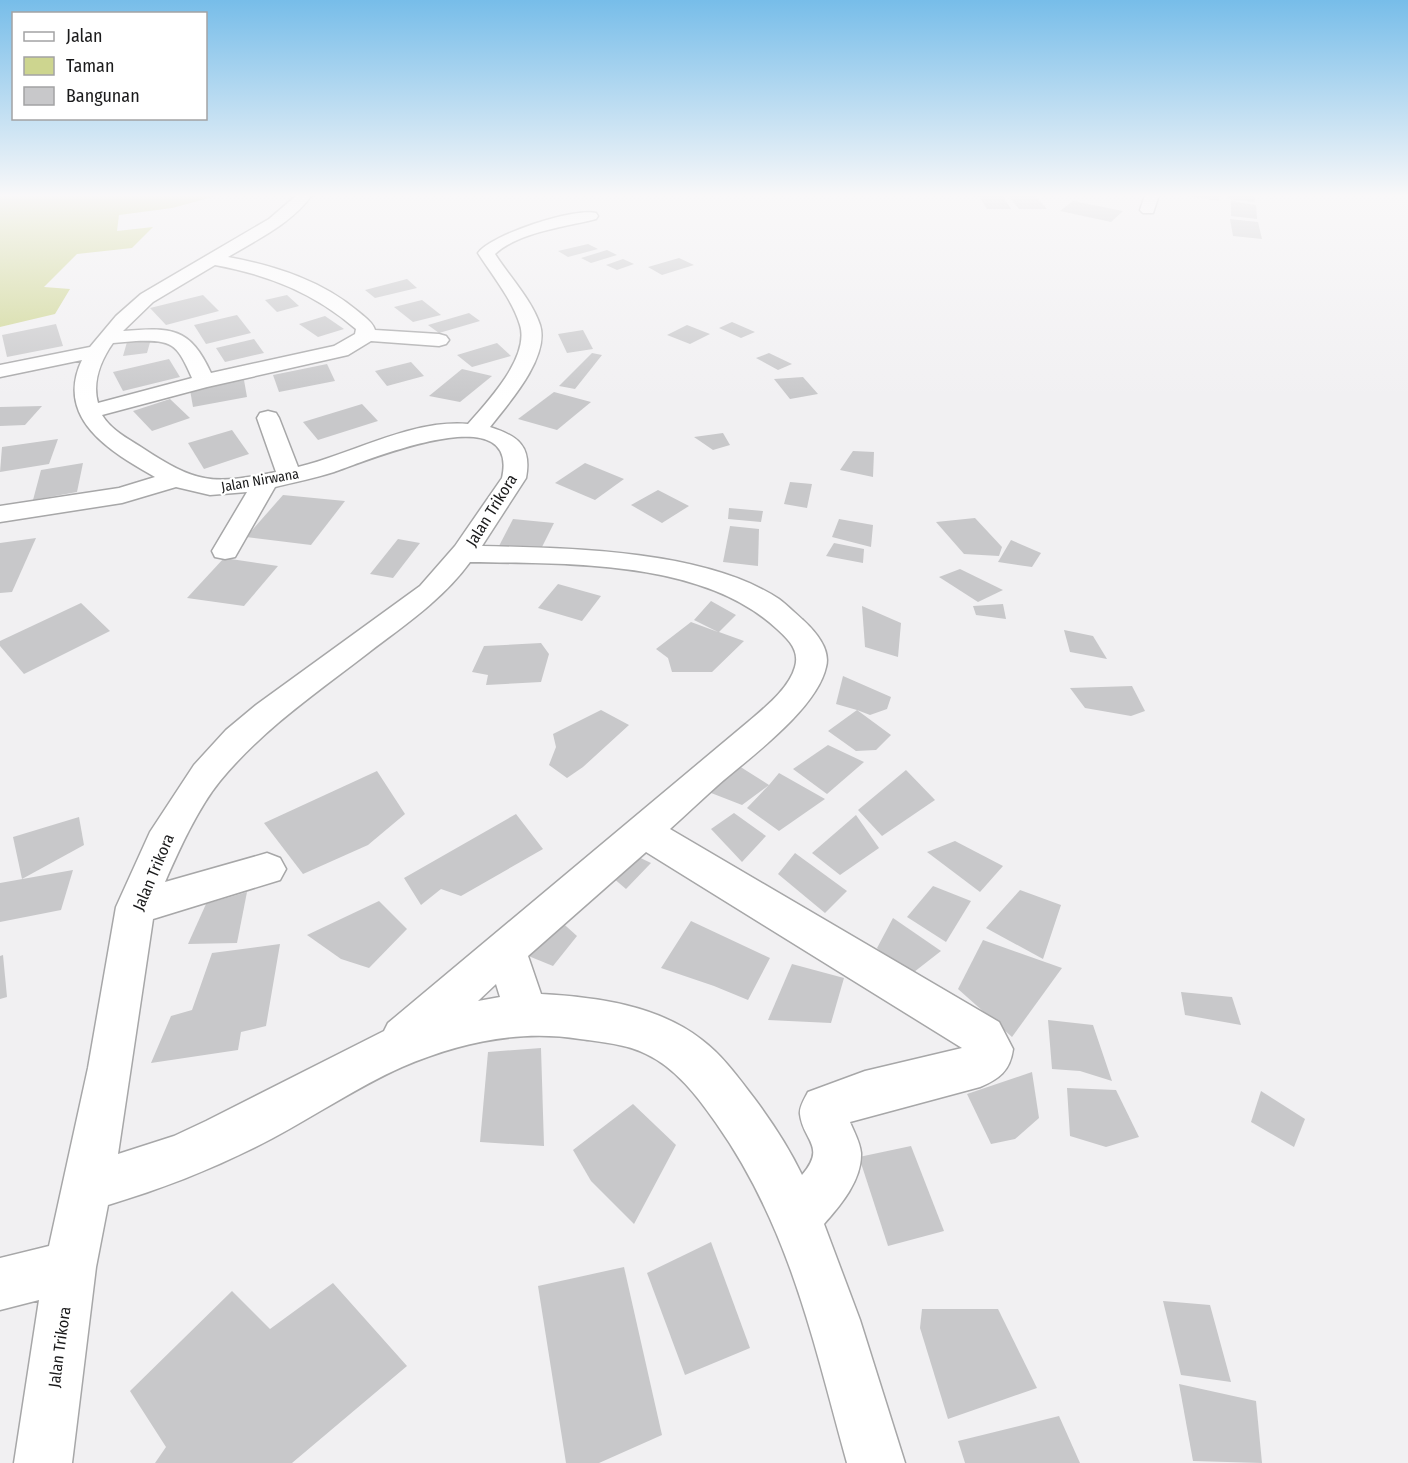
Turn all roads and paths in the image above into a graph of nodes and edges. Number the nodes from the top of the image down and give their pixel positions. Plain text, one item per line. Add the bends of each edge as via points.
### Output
1 (205, 263) edge
2 (235, 263) edge
3 (492, 263) edge
4 (365, 335) junction
5 (439, 340) dead end
6 (103, 344) junction
7 (0, 370) edge
8 (204, 381) junction
9 (89, 412) junction
10 (268, 418) dead end
11 (482, 432) junction
12 (178, 478) junction
13 (278, 478) junction
14 (0, 514) edge
15 (225, 551) dead end
16 (463, 554) junction
17 (644, 832) junction
18 (267, 869) dead end
19 (135, 907) junction
20 (506, 950) junction
21 (526, 1013) junction
22 (387, 1051) junction
23 (88, 1187) junction
24 (797, 1216) junction
25 (70, 1267) junction
26 (0, 1284) edge
27 (44, 1463) edge
28 (876, 1463) edge

1 - 6 street via 147,298
2 - 4 street via 302,283 351,314 366,328
3 - 11 street via 532,326 530,351
4 - 5 street
4 - 8 street via 341,351
6 - 7 street
6 - 8 street via 158,336 177,339 185,345
6 - 9 street via 86,379
8 - 9 street
9 - 12 street, Jalan Nirwana via 104,433
10 - 13 street
11 - 13 street, Jalan Nirwana via 436,433
11 - 16 street, Jalan Trikora via 508,442 518,463 514,478
12 - 13 street, Jalan Nirwana via 210,488
12 - 14 street via 122,495
13 - 15 street
16 - 17 street via 569,557 696,576 767,603 788,619 810,648 812,662 807,676 778,714
16 - 19 street, Jalan Trikora via 430,592 267,713 238,739 186,802
17 - 20 street
17 - 24 street via 984,1037 991,1049 990,1057 980,1065 824,1108 837,1154 824,1186
18 - 19 street
19 - 23 street, Jalan Trikora
20 - 21 street
20 - 22 street
21 - 22 street via 468,1022
21 - 24 street via 553,1013 633,1028 669,1042 701,1067 734,1107 760,1145
22 - 23 street via 223,1138 137,1174
23 - 25 street, Jalan Trikora
24 - 28 street
25 - 26 street
25 - 27 street, Jalan Trikora

